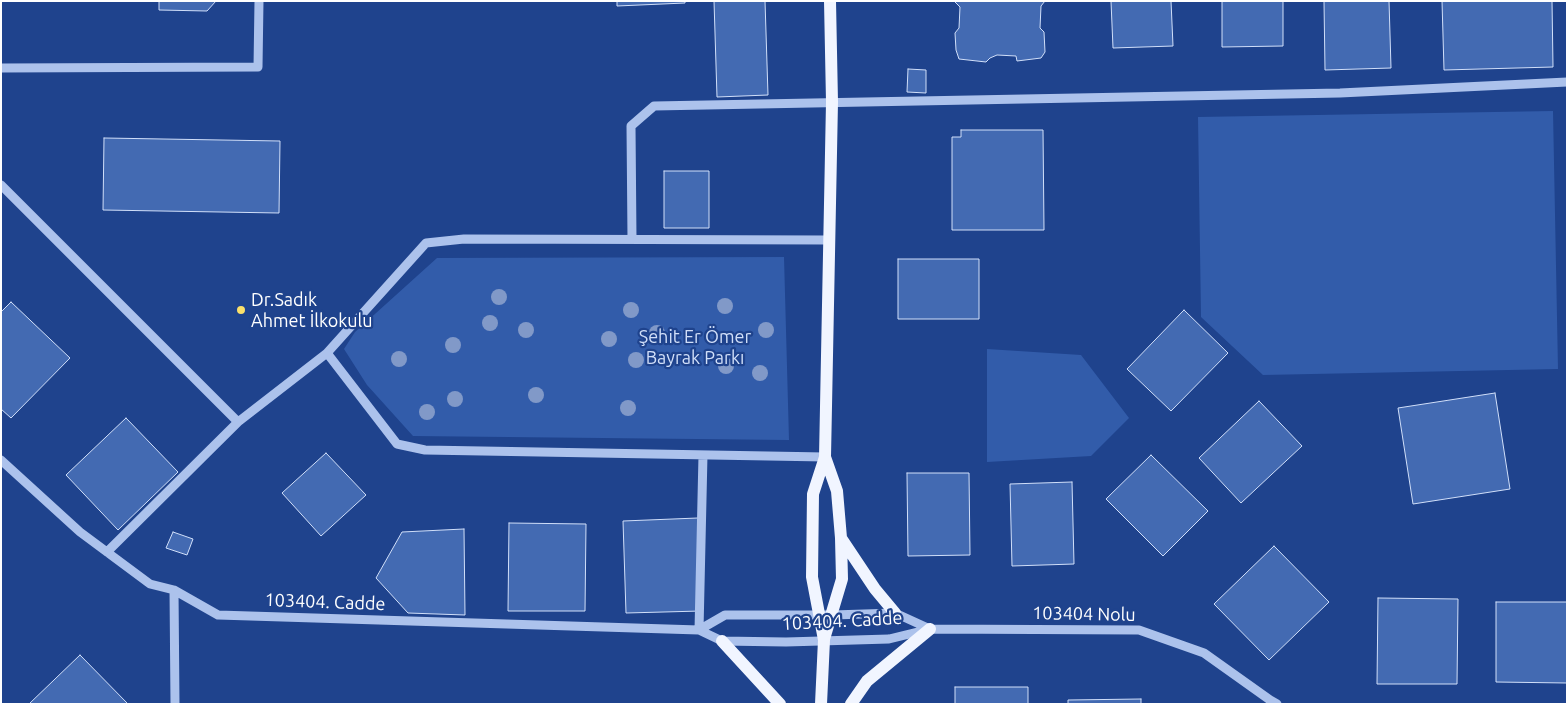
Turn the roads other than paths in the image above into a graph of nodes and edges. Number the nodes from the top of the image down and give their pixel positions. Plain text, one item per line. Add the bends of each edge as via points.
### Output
1 (259, 1) edge
2 (830, 1) edge
3 (1, 68) edge
4 (1567, 82) edge
5 (832, 102) junction
6 (1, 185) edge
7 (632, 239) junction
8 (829, 240) junction
9 (327, 352) junction
10 (238, 422) junction
11 (703, 455) junction
12 (825, 457) junction
13 (1, 460) edge
14 (841, 538) junction
15 (106, 552) junction
16 (174, 590) junction
17 (895, 612) junction
18 (818, 615) junction
19 (832, 615) junction
20 (930, 629) junction
21 (699, 630) junction
22 (824, 640) junction
23 (722, 641) junction
24 (175, 704) edge
25 (780, 704) edge
26 (821, 704) edge
27 (851, 704) edge
28 (1277, 704) edge

1 - 3 street via 258,67
2 - 5 main road
4 - 5 street via 1340,93
5 - 7 street via 654,106 631,126
5 - 8 main road
6 - 10 street
7 - 8 street
7 - 9 street via 464,239 426,243
8 - 12 main road
9 - 10 street
9 - 11 street via 397,444 425,450
10 - 15 street
11 - 12 street
11 - 21 street
12 - 14 main road via 837,491
12 - 18 main road via 813,494 812,577
13 - 15 street, 103404. Cadde
14 - 17 main road via 875,589
14 - 19 main road via 842,579
15 - 16 street, 103404. Cadde via 150,584
16 - 21 street, 103404. Cadde via 218,615
16 - 24 street
17 - 19 street, 103404. Cadde
17 - 20 street, 103404. Cadde
18 - 19 street, 103404. Cadde
18 - 21 street, 103404. Cadde via 726,615
18 - 22 main road
19 - 22 main road
20 - 22 street, 103404. Cadde via 890,639
20 - 27 main road via 867,681
20 - 28 street, 103404 Nolu via 1139,630 1204,653
21 - 23 street, 103404. Cadde
22 - 23 street, 103404. Cadde
22 - 26 main road
23 - 25 main road

